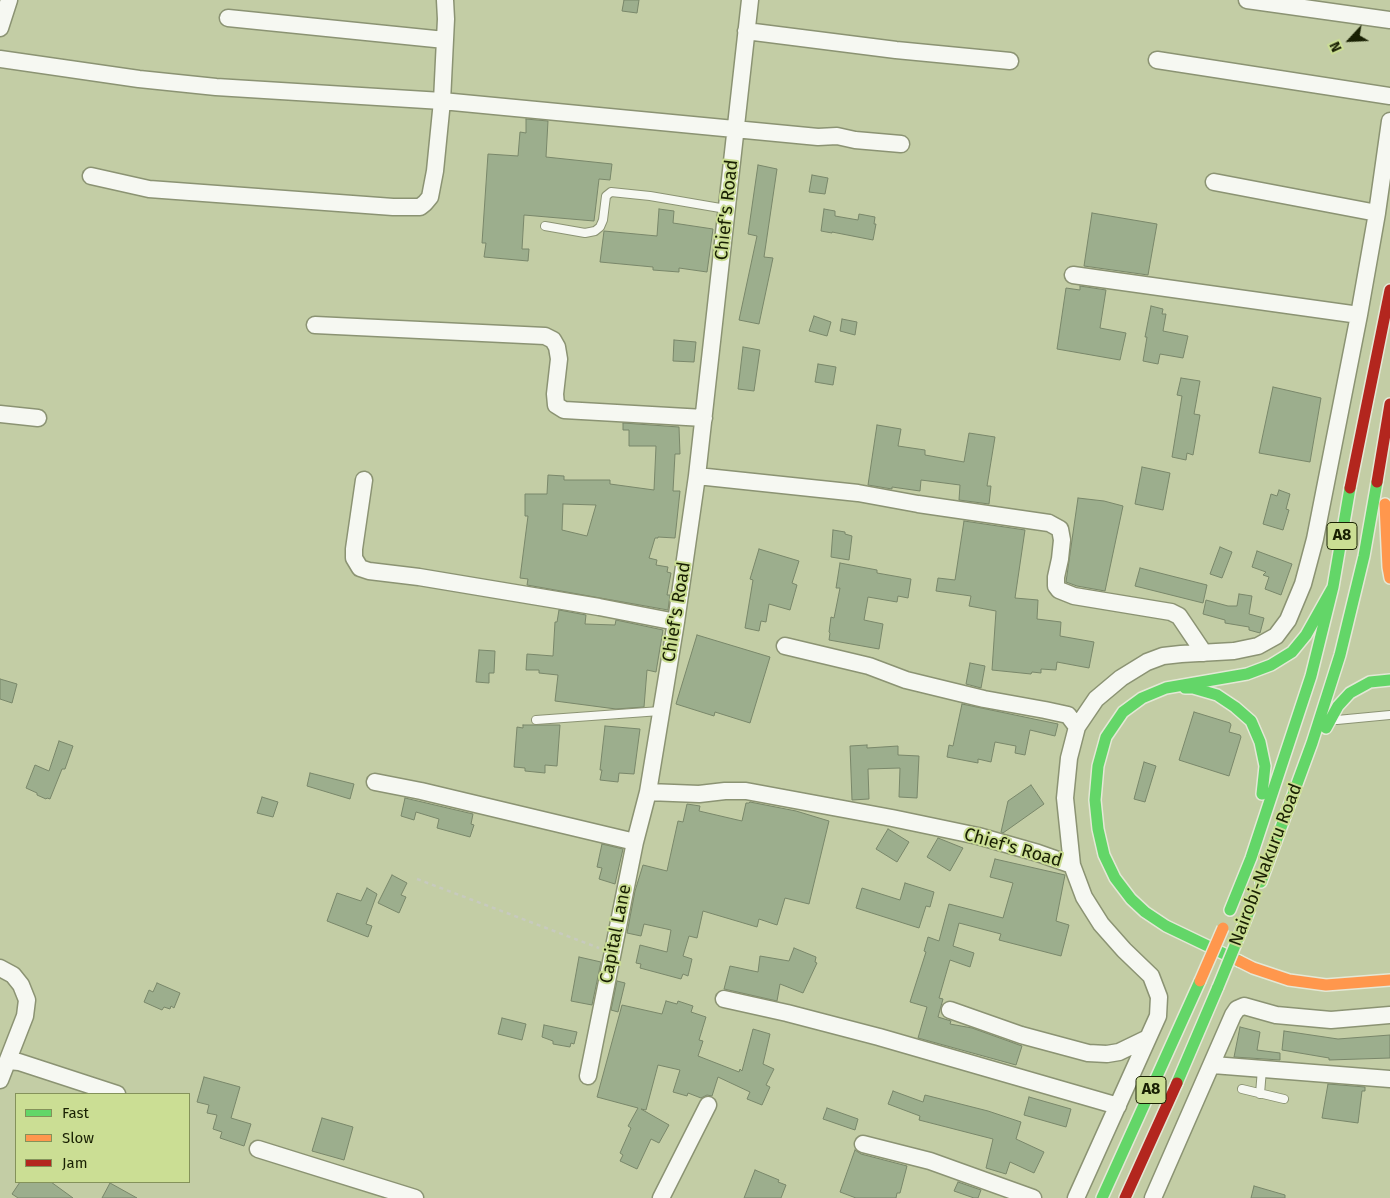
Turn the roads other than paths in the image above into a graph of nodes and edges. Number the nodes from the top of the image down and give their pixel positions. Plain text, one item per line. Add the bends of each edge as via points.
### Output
1 (9, 0) edge
2 (446, 0) edge
3 (750, 0) edge
4 (1247, 0) edge
5 (228, 18) dead end
6 (1390, 20) edge
7 (0, 28) edge
8 (746, 31) junction
9 (445, 40) junction
10 (0, 60) edge
11 (1010, 60) dead end
12 (1157, 60) dead end
13 (1390, 96) edge
14 (442, 101) junction
15 (1390, 121) edge
16 (736, 128) junction
17 (900, 144) dead end
18 (91, 176) dead end
19 (1214, 182) dead end
20 (726, 209) junction
21 (1377, 213) junction
22 (545, 226) dead end
23 (1073, 275) dead end
24 (1390, 290) edge
25 (1359, 315) junction
26 (315, 325) dead end
27 (1345, 384) junction
28 (1370, 391) junction
29 (1390, 404) edge
30 (0, 414) edge
31 (38, 418) dead end
32 (704, 418) junction
33 (1390, 435) edge
34 (697, 476) junction
35 (1326, 478) junction
36 (364, 480) dead end
37 (1351, 484) junction
38 (1390, 578) edge
39 (1333, 587) junction
40 (676, 622) junction
41 (785, 646) dead end
42 (1204, 653) junction
43 (1390, 680) edge
44 (1166, 688) junction
45 (660, 711) junction
46 (1390, 715) edge
47 (536, 720) dead end
48 (1330, 721) junction
49 (1077, 727) junction
50 (375, 782) dead end
51 (648, 792) junction
52 (1065, 798) junction
53 (1095, 800) junction
54 (635, 842) junction
55 (1276, 844) junction
56 (1251, 858) junction
57 (1072, 865) junction
58 (0, 968) edge
59 (1390, 980) edge
60 (724, 1000) dead end
61 (950, 1010) dead end
62 (1390, 1015) edge
63 (1148, 1038) junction
64 (8, 1061) junction
65 (1213, 1064) junction
66 (1262, 1069) junction
67 (588, 1076) dead end
68 (1390, 1079) edge
69 (0, 1080) edge
70 (1242, 1089) dead end
71 (114, 1093) edge
72 (1260, 1094) junction
73 (1284, 1099) dead end
74 (708, 1105) dead end
75 (1118, 1106) junction
76 (863, 1144) dead end
77 (258, 1149) dead end
78 (415, 1198) edge
79 (662, 1198) edge
80 (1033, 1198) edge
81 (1076, 1198) edge
82 (1102, 1198) edge
83 (1125, 1198) edge
84 (1153, 1198) edge

1 - 7 street
2 - 9 street
3 - 8 street, Chief's Road
4 - 6 street
5 - 9 street
8 - 11 street via 896,50
8 - 16 street, Chief's Road
9 - 14 street
10 - 14 street via 216,87
12 - 13 street
14 - 16 street
14 - 18 street via 430,197 420,207 149,189
15 - 21 street
16 - 17 street
16 - 20 street, Chief's Road
19 - 21 street
20 - 22 lane via 614,191 606,196 603,220 595,231 585,233
20 - 32 street, Chief's Road
21 - 25 street
23 - 25 street
24 - 28 highway, A8
25 - 27 street
26 - 32 street via 545,336 557,347 556,405 564,410
27 - 28 street
27 - 35 street
28 - 37 highway, A8
29 - 55 highway, Nairobi-Nakuru Road / A8 via 1364,556 1340,655
30 - 31 street
32 - 34 street, Chief's Road
33 - 38 highway via 1385,512
34 - 40 street, Chief's Road
34 - 42 street via 858,493 1049,523 1060,529 1062,540 1056,578 1059,590 1074,596 1171,612 1179,616
35 - 37 street
35 - 42 street via 1303,584 1288,620 1276,636 1258,646
36 - 40 street via 354,549 354,558 360,568
37 - 39 highway, A8
39 - 44 highway via 1306,635 1292,652 1271,665 1247,674
39 - 56 highway, Nairobi-Nakuru Road / A8 via 1311,676
40 - 45 street, Chief's Road
41 - 49 street via 868,666 915,682 1068,716
42 - 49 street via 1163,656 1147,662 1096,699
43 - 48 highway via 1370,682 1350,693
44 - 53 highway via 1142,698 1123,712 1106,737 1098,766
44 - 56 highway via 1193,688 1218,695 1251,722 1260,742 1265,766
45 - 47 lane
45 - 51 street, Chief's Road
46 - 48 lane
48 - 55 highway
49 - 52 street via 1069,758
50 - 54 street
51 - 54 street, Capital Lane
51 - 57 street, Chief's Road via 699,794 746,791 978,836
52 - 53 street
52 - 57 street
53 - 59 highway via 1104,855 1115,878 1131,899 1166,926 1253,968 1290,980 1326,985
54 - 67 street, Capital Lane
55 - 83 highway, Nairobi-Nakuru Road / A8, bridge via 1188,1059
56 - 82 highway, Nairobi-Nakuru Road / A8, bridge via 1200,981
57 - 63 street via 1084,897 1101,924 1151,976 1159,996 1158,1016
58 - 64 street via 21,985 28,1000
60 - 75 street via 879,1037
61 - 63 street via 1021,1035 1088,1053 1119,1052
62 - 65 street via 1331,1020 1276,1015 1244,1006 1233,1015
63 - 75 street
64 - 69 street
64 - 71 street
65 - 66 street
65 - 84 street
66 - 68 street
66 - 72 lane
70 - 72 lane
72 - 73 lane
74 - 79 street
75 - 81 street
76 - 80 street via 930,1161
77 - 78 street

